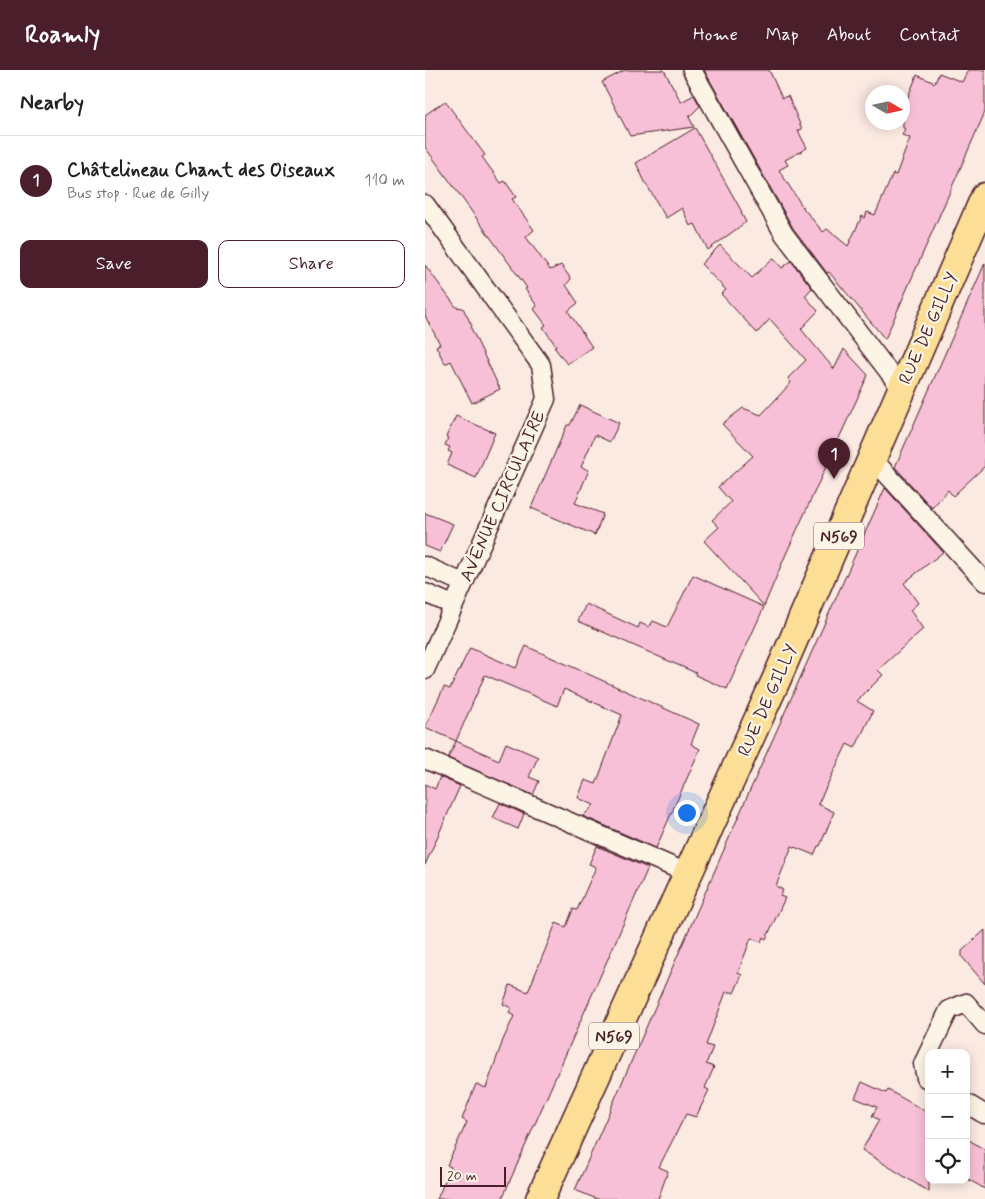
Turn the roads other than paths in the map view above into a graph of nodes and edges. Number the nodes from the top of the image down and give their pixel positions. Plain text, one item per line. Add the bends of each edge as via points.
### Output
1 (692, 70) edge
2 (985, 196) edge
3 (425, 204) edge
4 (901, 388) junction
5 (873, 458) junction
6 (425, 566) edge
7 (985, 582) edge
8 (463, 583) junction
9 (425, 593) edge
10 (453, 605) junction
11 (425, 670) edge
12 (425, 759) edge
13 (687, 873) junction
14 (985, 1025) edge
15 (930, 1049) edge
16 (925, 1060) edge
17 (925, 1073) edge
18 (970, 1105) edge
19 (985, 1113) edge
20 (540, 1199) edge

1 - 4 street via 785,234
2 - 4 main road, RUE DE GILLY / N569
3 - 8 street, AVENUE CIRCULAIRE via 541,365 546,399
4 - 5 main road, RUE DE GILLY / N569
5 - 7 street
5 - 13 main road, RUE DE GILLY / N569
6 - 8 street
8 - 10 street, AVENUE CIRCULAIRE
9 - 10 street
10 - 11 street, AVENUE CIRCULAIRE
12 - 13 street
13 - 20 main road, RUE DE GILLY / N569
14 - 15 street via 966,1003 949,1010
16 - 17 street
18 - 19 street

